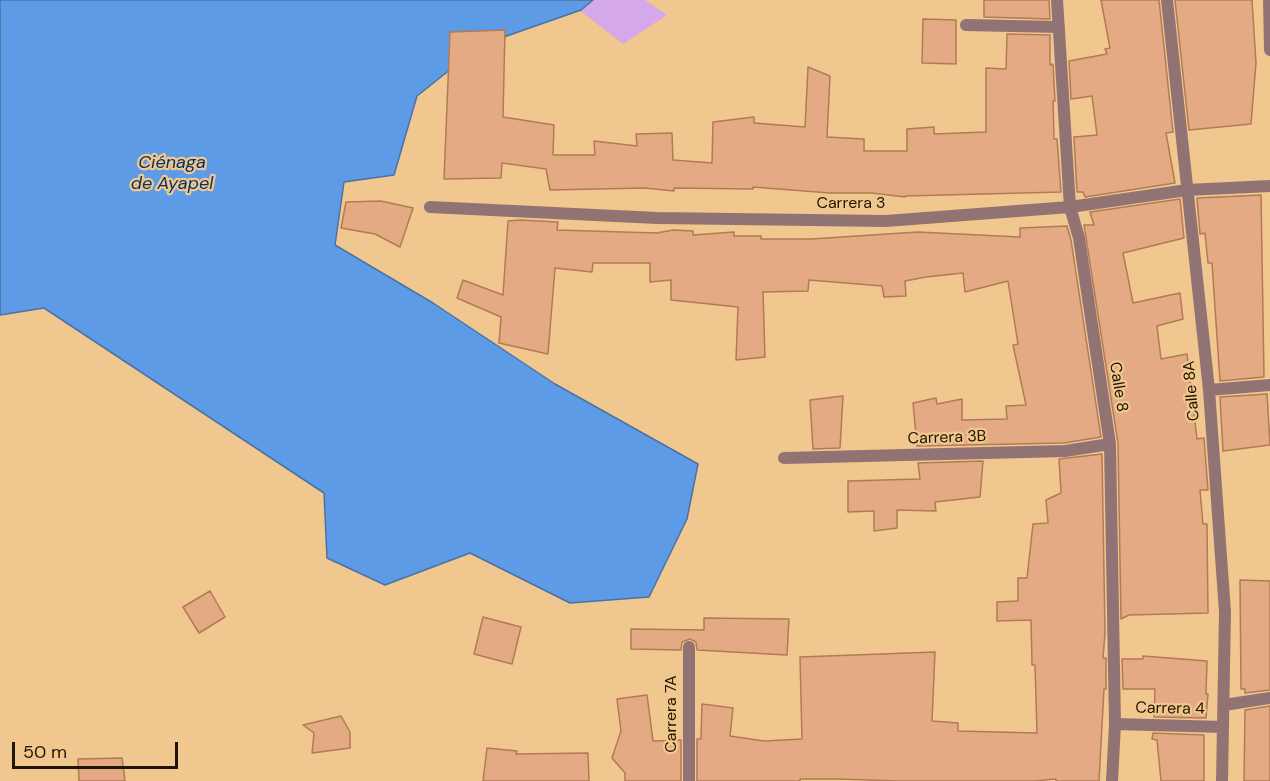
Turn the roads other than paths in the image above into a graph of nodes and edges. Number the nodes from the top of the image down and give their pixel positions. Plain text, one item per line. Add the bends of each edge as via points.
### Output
1 (1057, 0) edge
2 (1167, 0) edge
3 (1269, 0) edge
4 (966, 25) dead end
5 (1059, 27) junction
6 (1270, 50) edge
7 (1270, 186) edge
8 (1187, 190) junction
9 (430, 207) dead end
10 (1070, 207) junction
11 (1270, 386) edge
12 (1209, 390) junction
13 (1110, 444) junction
14 (784, 458) dead end
15 (689, 647) dead end
16 (1270, 698) edge
17 (1224, 705) junction
18 (1115, 724) junction
19 (1223, 727) junction
20 (689, 781) edge
21 (1112, 781) edge
22 (1222, 781) edge

1 - 5 street, Calle 8
2 - 8 street, Calle 8A
3 - 6 street
4 - 5 street
5 - 10 street, Calle 8
7 - 8 street, Carrera 3
8 - 10 street, Carrera 3
8 - 12 street, Calle 8A
9 - 10 street, Carrera 3 via 657,218 886,221
10 - 13 street, Calle 8 via 1079,238
11 - 12 street
12 - 17 street, Calle 8A via 1225,612
13 - 14 street, Carrera 3B via 1065,451
13 - 18 street, Calle 8
15 - 20 street, Carrera 7A
16 - 17 street, Carrera 4
17 - 19 street, Calle 8A
18 - 19 street, Carrera 4
18 - 21 street, Calle 8
19 - 22 street, Calle 8A

